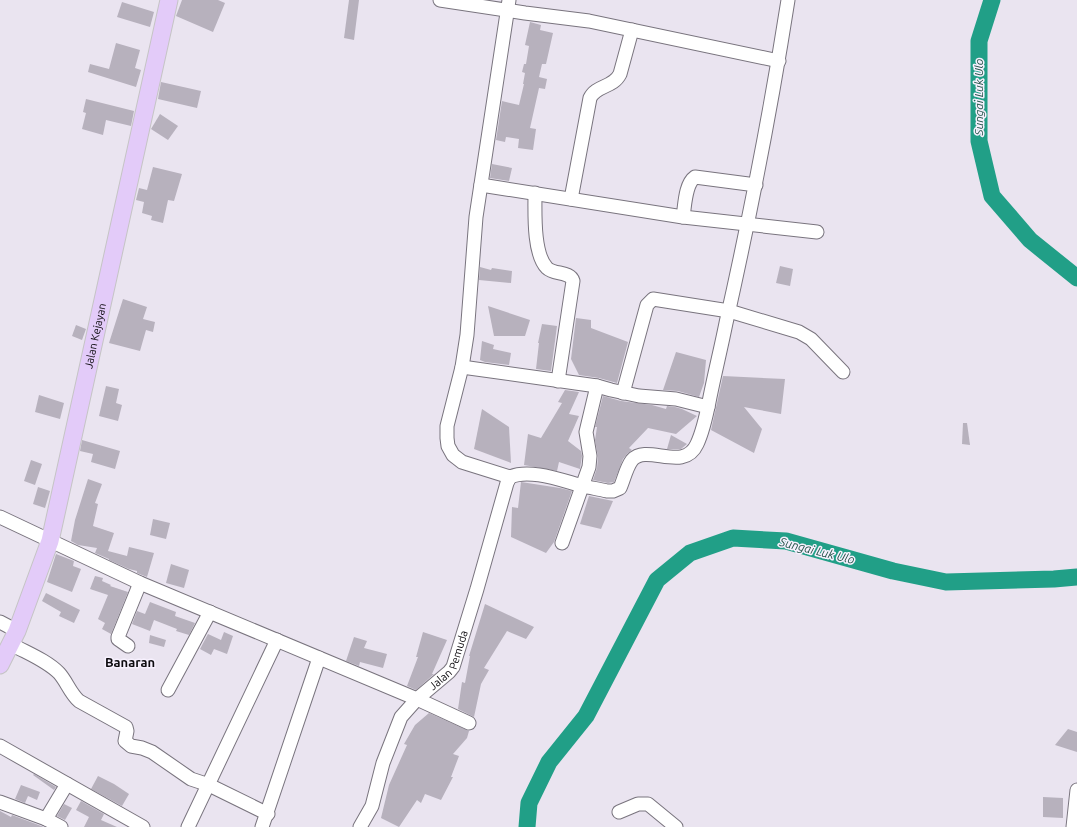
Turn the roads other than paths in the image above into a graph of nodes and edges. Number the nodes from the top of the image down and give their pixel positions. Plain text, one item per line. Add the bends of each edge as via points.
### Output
1 (169, 0) edge
2 (440, 0) edge
3 (788, 0) edge
4 (508, 5) edge
5 (632, 30) junction
6 (779, 61) junction
7 (481, 185) junction
8 (756, 185) junction
9 (535, 193) junction
10 (571, 199) junction
11 (683, 217) junction
12 (748, 223) junction
13 (817, 232) dead end
14 (729, 311) junction
15 (462, 367) junction
16 (843, 372) dead end
17 (558, 381) junction
18 (597, 386) junction
19 (623, 393) junction
20 (708, 407) junction
21 (510, 477) junction
22 (582, 486) junction
23 (0, 517) edge
24 (50, 541) junction
25 (562, 542) dead end
26 (140, 583) junction
27 (210, 612) junction
28 (0, 622) edge
29 (14, 638) junction
30 (277, 640) junction
31 (128, 646) dead end
32 (319, 658) junction
33 (0, 665) edge
34 (168, 690) dead end
35 (417, 699) junction
36 (468, 723) dead end
37 (0, 746) edge
38 (67, 784) junction
39 (208, 785) junction
40 (1077, 790) edge
41 (0, 802) edge
42 (619, 812) dead end
43 (268, 814) junction
44 (46, 819) junction
45 (61, 827) edge
46 (142, 827) edge
47 (188, 827) edge
48 (262, 827) edge
49 (360, 827) edge
50 (676, 827) edge
51 (1073, 827) edge

1 - 24 main road, Jalan Kejayan
2 - 4 street
3 - 6 street
4 - 5 street via 526,13 589,21
4 - 7 street
5 - 6 street
5 - 10 street via 617,80 593,92 590,98
6 - 8 street
7 - 9 street
7 - 15 street
8 - 11 street via 695,177 688,188
8 - 12 street
9 - 10 street
9 - 17 street via 538,250 547,269 569,276 573,281
10 - 11 street
11 - 12 street
12 - 13 street
12 - 14 street
14 - 16 street via 799,332 811,339
14 - 19 street via 653,299 647,304
14 - 20 street
15 - 17 street
15 - 21 street via 447,426 448,446 453,455 462,462
17 - 18 street
18 - 19 street
18 - 22 street via 586,432 590,461
19 - 20 street via 676,399
20 - 22 street via 698,442 695,449 689,453 669,458 638,456 627,469 620,488 613,491
21 - 22 street via 515,474 530,474
21 - 35 street, Jalan Pemuda via 453,667
22 - 25 street
23 - 24 street
24 - 26 street
24 - 29 main road, Jalan Kejayan
26 - 27 street
26 - 31 street via 118,639
27 - 30 street
27 - 34 street
28 - 29 street
29 - 33 main road, Jalan Kejayan
29 - 39 street via 65,680 79,701 126,727 125,741 131,746 152,752 191,779
30 - 32 street
30 - 39 street
32 - 35 street
32 - 43 street
35 - 36 street
35 - 49 street, Jalan Pemuda via 401,717 383,763 372,806
37 - 38 street
38 - 44 street
38 - 46 street
39 - 43 street
39 - 47 street
40 - 51 street
41 - 44 street
42 - 50 street via 638,804 648,804
43 - 48 street
44 - 45 street

